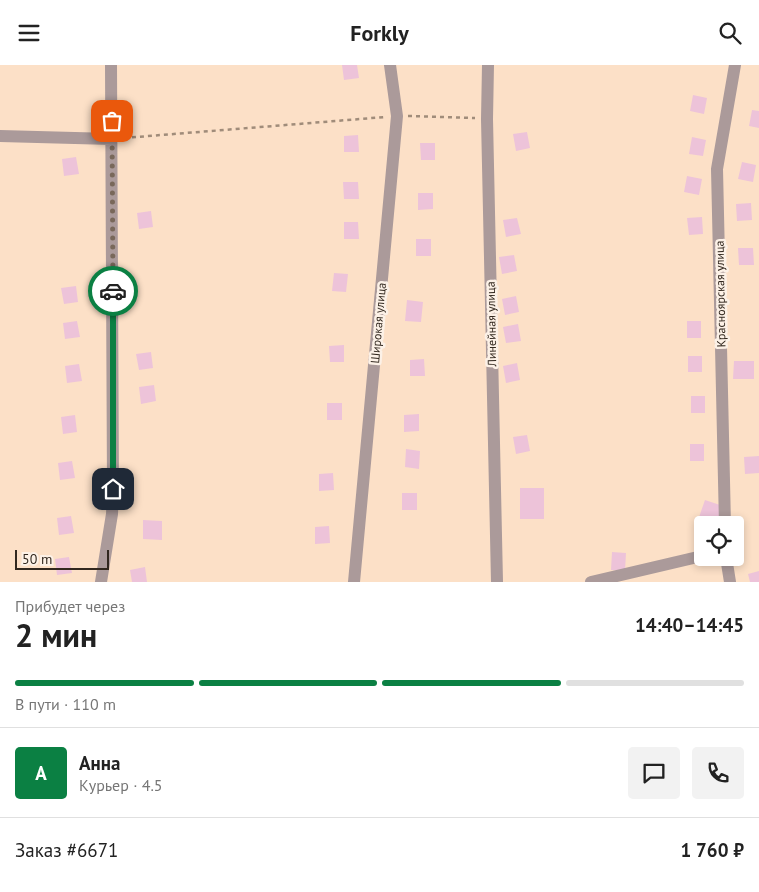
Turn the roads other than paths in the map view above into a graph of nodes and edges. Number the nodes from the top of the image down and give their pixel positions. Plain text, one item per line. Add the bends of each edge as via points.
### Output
1 (111, 65) edge
2 (390, 65) edge
3 (488, 65) edge
4 (735, 65) edge
5 (0, 136) edge
6 (112, 139) junction
7 (725, 516) edge
8 (694, 558) edge
9 (727, 566) edge
10 (101, 582) edge
11 (354, 582) edge
12 (497, 582) edge
13 (591, 582) edge
14 (730, 582) edge

1 - 6 street
2 - 11 street, Широкая улица via 397,116
3 - 12 street, Линейная улица
4 - 7 street, Красноярская улица via 717,169
5 - 6 street
6 - 10 street via 113,489
8 - 13 street
9 - 14 street

